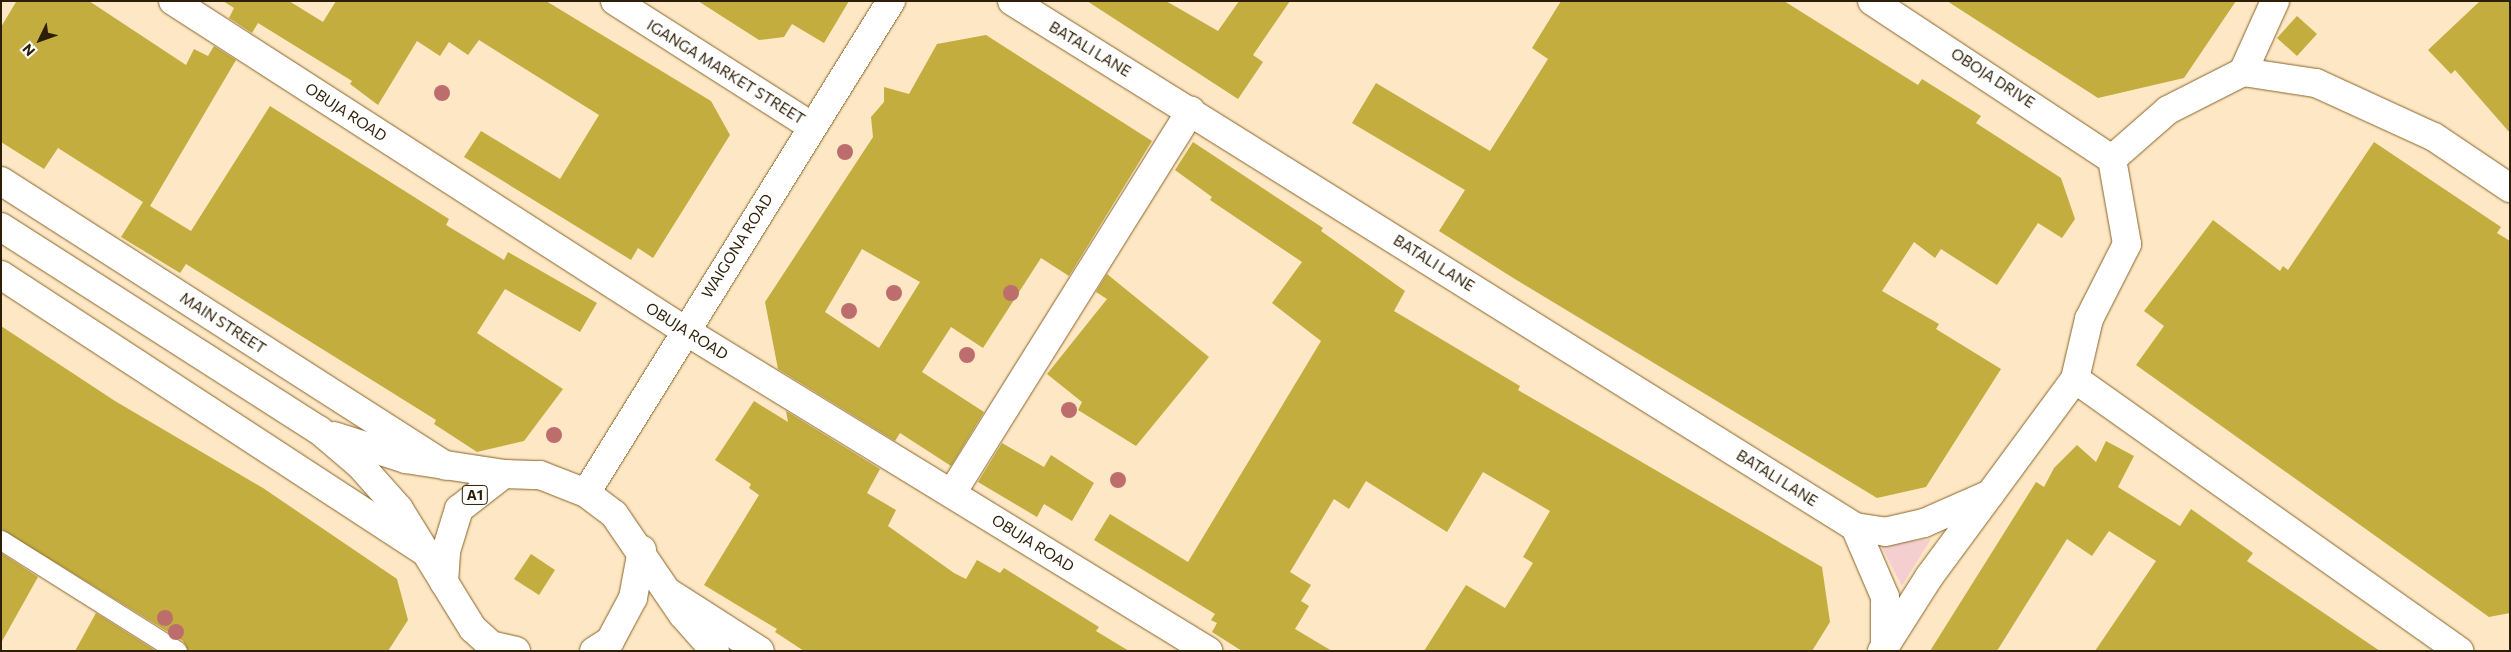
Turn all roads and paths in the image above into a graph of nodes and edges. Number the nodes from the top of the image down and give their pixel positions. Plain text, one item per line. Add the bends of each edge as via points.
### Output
1 (173, 1) edge
2 (615, 1) edge
3 (891, 1) edge
4 (1012, 1) edge
5 (1872, 1) edge
6 (2275, 1) edge
7 (2243, 72) junction
8 (1191, 110) junction
9 (811, 126) junction
10 (2112, 159) junction
11 (1, 180) edge
12 (2510, 188) edge
13 (1, 228) edge
14 (1, 275) edge
15 (684, 330) junction
16 (2075, 379) junction
17 (319, 430) junction
18 (446, 466) junction
19 (504, 474) junction
20 (586, 493) junction
21 (952, 493) junction
22 (1990, 494) junction
23 (1855, 527) junction
24 (1, 540) edge
25 (422, 550) junction
26 (642, 550) junction
27 (444, 582) junction
28 (668, 592) junction
29 (498, 649) edge
30 (1883, 649) edge
31 (177, 651) edge
32 (594, 651) edge
33 (715, 651) edge
34 (760, 651) edge
35 (1208, 651) edge
36 (2459, 651) edge

1 - 15 street, OBUJA ROAD
2 - 9 street, IGANGA MARKET STREET
3 - 9 street, WAIGONA ROAD
4 - 8 street, BATALI LANE
5 - 10 street, OBOJA DRIVE
6 - 7 street
7 - 10 street via 2168,110
7 - 12 street via 2316,83 2434,137
8 - 21 street
8 - 23 street, BATALI LANE
9 - 15 street, WAIGONA ROAD
10 - 16 street via 2127,244 2089,319
11 - 18 street, MAIN STREET
13 - 17 street, MAIN STREET / A1
14 - 25 street, MAIN STREET
15 - 20 street, WAIGONA ROAD
15 - 21 street, OBUJA ROAD
16 - 22 street
16 - 36 street
17 - 18 street, MAIN STREET / A1 via 356,444
17 - 25 street, MAIN STREET / A1 via 360,466 399,509
18 - 19 street, MAIN STREET / A1
19 - 20 street, MAIN STREET / A1 via 540,475
19 - 27 street, MAIN STREET / A1 via 459,509 446,551
20 - 26 street, MAIN STREET / A1 via 614,514
21 - 35 street, OBUJA ROAD
22 - 23 street, BATALI LANE via 1924,524 1884,532
22 - 30 street
23 - 30 street via 1886,598
24 - 31 lane
25 - 27 street, MAIN STREET / A1
26 - 28 street, MAIN STREET / A1
26 - 32 street via 633,598 610,641
27 - 29 street, MAIN STREET / A1 via 457,609
28 - 33 street, MAIN STREET / A1
28 - 34 street, MAIN STREET

